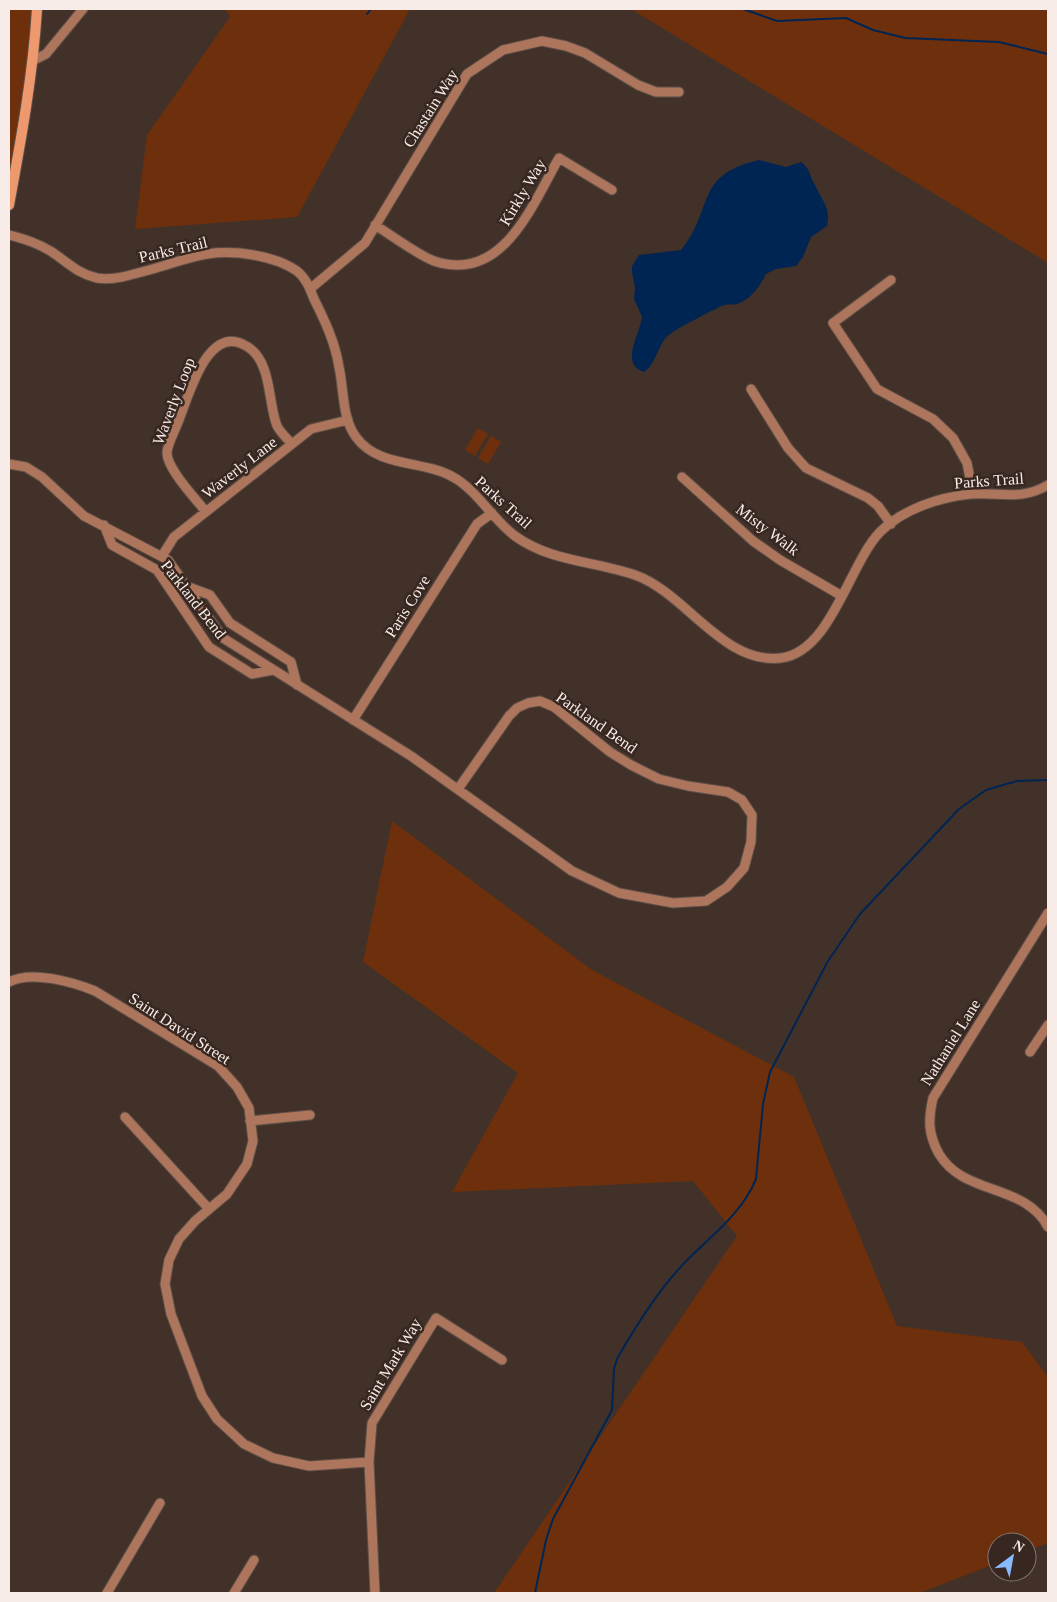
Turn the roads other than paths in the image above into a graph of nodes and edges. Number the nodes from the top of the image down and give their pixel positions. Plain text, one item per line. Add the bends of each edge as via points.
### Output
1 (37, 9) edge
2 (83, 9) edge
3 (34, 60) junction
4 (679, 92) dead end
5 (612, 190) dead end
6 (9, 205) edge
7 (375, 225) junction
8 (9, 235) edge
9 (891, 280) dead end
10 (310, 289) junction
11 (751, 389) dead end
12 (348, 420) junction
13 (292, 444) junction
14 (9, 464) edge
15 (682, 477) dead end
16 (1048, 484) edge
17 (973, 494) junction
18 (206, 512) junction
19 (492, 513) junction
20 (891, 524) junction
21 (104, 525) junction
22 (162, 556) junction
23 (186, 586) junction
24 (842, 596) junction
25 (273, 670) junction
26 (296, 685) junction
27 (353, 720) junction
28 (458, 789) junction
29 (1048, 914) edge
30 (11, 978) edge
31 (1048, 1025) edge
32 (1030, 1052) dead end
33 (310, 1115) dead end
34 (125, 1117) dead end
35 (250, 1121) junction
36 (209, 1209) junction
37 (1048, 1226) edge
38 (502, 1360) dead end
39 (369, 1462) junction
40 (160, 1503) dead end
41 (254, 1560) dead end
42 (107, 1593) edge
43 (234, 1593) edge
44 (375, 1593) edge

1 - 3 main road
2 - 3 street via 46,54
3 - 6 main road
4 - 7 street, Chastain Way via 656,92 638,85 586,53 566,46 542,41 503,50 467,74
5 - 7 street, Kirkly Way via 559,158 516,232 504,246 484,260 459,265 434,261
7 - 10 street, Chastain Way via 365,243
8 - 10 street, Parks Trail via 36,243 79,273 100,278 125,276 207,254 231,254 279,262 295,270
9 - 17 street via 833,323 877,389 934,419 953,438 967,463
10 - 12 street, Parks Trail via 330,330
11 - 20 street via 788,448 806,468 868,498
12 - 13 street, Waverly Lane via 311,429
12 - 19 street, Parks Trail via 356,437 367,448 456,478
13 - 18 street, Waverly Lane
13 - 18 street, Waverly Loop via 276,426 262,362 249,347 235,341 220,345 207,356 196,377 167,452 170,466
14 - 21 street, Parkland Bend via 26,468 42,477 84,516
15 - 24 street, Misty Walk via 753,541
16 - 17 street, Parks Trail via 1022,496
17 - 20 street, Parks Trail via 938,500 910,511
18 - 22 street, Waverly Lane via 174,537
19 - 24 street, Parks Trail via 515,536 542,550 569,560 634,575 659,586 731,646 754,656 783,658 808,646 828,624
19 - 27 street, Paris Cove via 477,524
20 - 24 street, Parks Trail via 881,530 863,555
21 - 22 street, Parkland Bend
21 - 25 street, Parkland Bend via 112,545 157,570 210,647 252,674
22 - 23 street, Parkland Bend
23 - 25 street, Parkland Bend via 224,638
23 - 26 street, Parkland Bend via 210,595 230,623 291,662
25 - 26 street, Parkland Bend
26 - 27 street, Parkland Bend
27 - 28 street, Parkland Bend
28 - 28 street, Parkland Bend via 572,871 619,894 674,903 706,902 727,887 744,868 751,842 752,815 742,800 728,792 688,786 638,768 610,752 554,707 540,701 517,708 509,716
29 - 37 street, Nathaniel Lane via 933,1098 928,1127 933,1142 953,1172 972,1183 1023,1200
30 - 35 street, Saint David Street via 74,982 95,991 218,1066 237,1087 249,1108
31 - 32 street
33 - 35 street
34 - 36 street
35 - 36 street, Saint David Street via 253,1141 247,1164 227,1194
36 - 39 street, Saint David Street via 179,1239 169,1260 165,1284 171,1314 202,1396 218,1419 244,1444 273,1458 309,1466
38 - 39 street, Saint Mark Way via 436,1318 372,1422
39 - 44 street, Saint Mark Way
40 - 42 street
41 - 43 street

